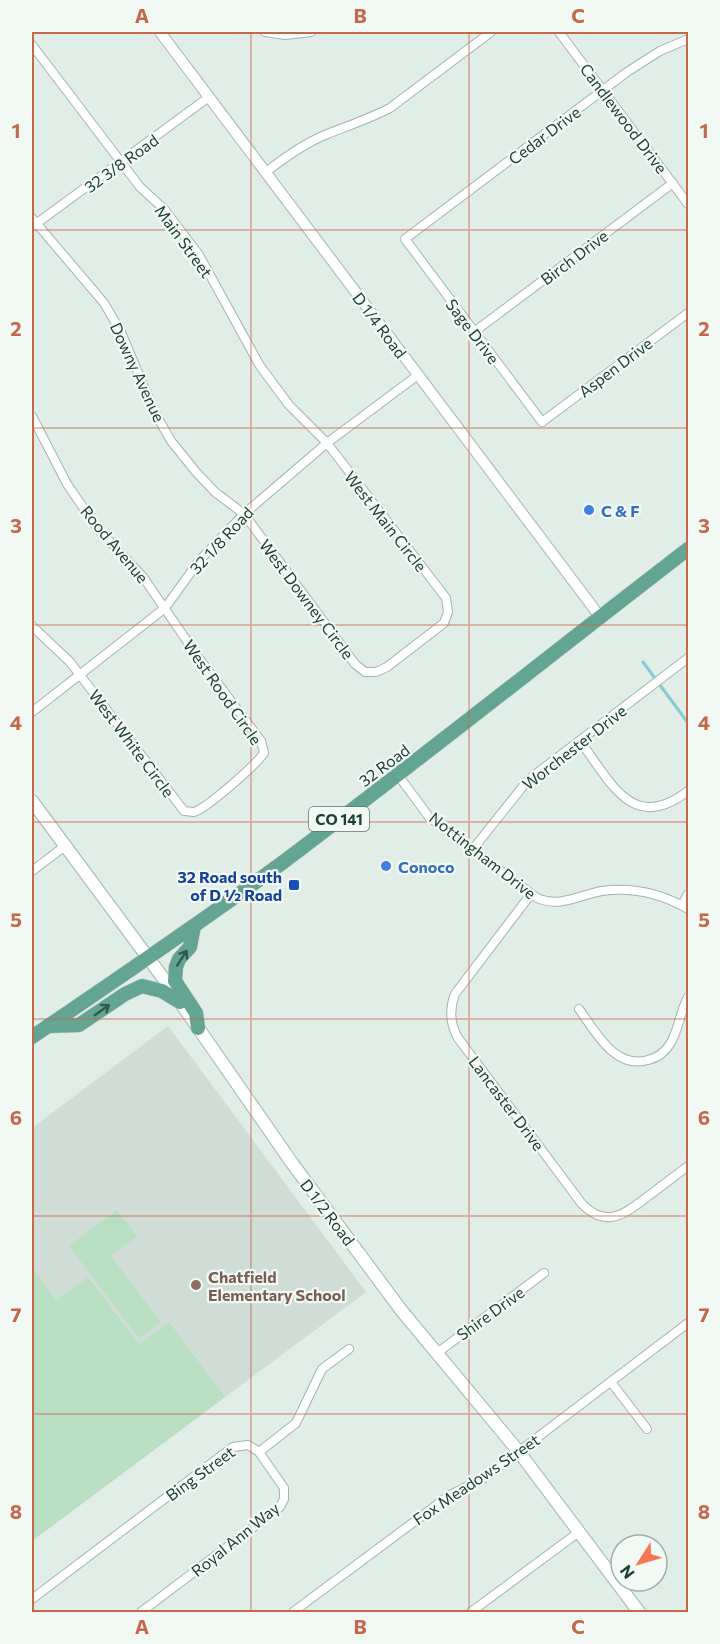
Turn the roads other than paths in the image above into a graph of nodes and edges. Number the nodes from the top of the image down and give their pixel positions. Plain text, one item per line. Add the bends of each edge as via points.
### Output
1 (160, 32) edge
2 (265, 32) edge
3 (311, 32) edge
4 (491, 32) edge
5 (559, 32) edge
6 (688, 39) edge
7 (32, 45) edge
8 (603, 90) junction
9 (209, 97) junction
10 (121, 163) junction
11 (266, 172) junction
12 (673, 183) junction
13 (688, 204) edge
14 (33, 223) edge
15 (405, 239) joint
16 (688, 313) edge
17 (474, 332) junction
18 (418, 375) junction
19 (32, 416) edge
20 (542, 422) joint
21 (327, 443) junction
22 (244, 514) junction
23 (688, 549) edge
24 (446, 598) joint
25 (165, 608) junction
26 (601, 618) junction
27 (32, 626) edge
28 (688, 658) edge
29 (81, 675) junction
30 (32, 712) edge
31 (580, 741) junction
32 (398, 775) junction
33 (688, 791) edge
34 (32, 801) edge
35 (184, 811) joint
36 (65, 846) junction
37 (473, 849) junction
38 (32, 871) edge
39 (531, 894) junction
40 (688, 894) edge
41 (685, 907) edge
42 (194, 926) junction
43 (148, 958) junction
44 (688, 997) edge
45 (180, 1002) junction
46 (579, 1009) dead end
47 (48, 1026) junction
48 (198, 1028) junction
49 (32, 1037) edge
50 (688, 1166) edge
51 (544, 1273) dead end
52 (688, 1323) edge
53 (349, 1349) dead end
54 (437, 1353) junction
55 (611, 1382) junction
56 (647, 1429) dead end
57 (260, 1452) junction
58 (519, 1452) junction
59 (579, 1532) junction
60 (32, 1599) edge
61 (141, 1612) edge
62 (293, 1612) edge
63 (471, 1612) edge
64 (639, 1612) edge

1 - 9 street, D 1/4 Road
2 - 3 street
4 - 11 street via 390,108 303,146
5 - 8 street, Candlewood Drive
6 - 8 street, Cedar Drive via 644,61
7 - 10 street, Main Street
8 - 12 street, Candlewood Drive
8 - 15 street, Cedar Drive
9 - 10 street, 32 3/8 Road
9 - 11 street, D 1/4 Road
10 - 14 street, 32 3/8 Road
10 - 21 street, Main Street via 164,209 199,255 260,366
11 - 18 street, D 1/4 Road
12 - 13 street, Candlewood Drive
12 - 17 street, Birch Drive
14 - 22 street, Downy Avenue via 104,303 171,441 215,492
15 - 17 street, Sage Drive
16 - 20 street, Aspen Drive
17 - 20 street, Sage Drive
18 - 21 street, 32 1/8 Road
18 - 26 street, D 1/4 Road
19 - 25 street, Rood Avenue via 67,484 98,529 143,577
21 - 22 street, 32 1/8 Road
21 - 24 street, West Main Circle
22 - 24 street, West Downey Circle via 355,664 365,672 387,667 444,623 448,612
22 - 25 street, 32 1/8 Road via 199,561
23 - 26 main road, 32 Road / CO 141
25 - 29 street, 32 1/8 Road
25 - 35 street, West Rood Circle via 261,741 264,753 204,806 193,812
26 - 32 main road, 32 Road / CO 141
27 - 29 street, West White Circle
28 - 31 street, Worchester Drive
29 - 30 street, 32 1/8 Road
29 - 35 street, West White Circle
31 - 33 street via 619,792 637,805 665,806
31 - 37 street, Worchester Drive via 528,780
32 - 37 street, Nottingham Drive via 429,817
32 - 42 main road, 32 Road / CO 141
34 - 36 main road, D 1/2 Road
36 - 38 street
36 - 43 main road, D 1/2 Road
37 - 39 street, Nottingham Drive
39 - 41 street, Nottingham Drive via 558,903 600,892 627,890 652,894
39 - 50 street, Lancaster Drive via 455,994 451,1018 458,1038 592,1213 612,1217 624,1213
40 - 41 street
42 - 43 main road, 32 Road / CO 141
48 -> 42 main road via 196,1012 176,981 176,967 190,947
43 - 45 main road, D 1/2 Road
43 - 47 main road, 32 Road / CO 141
44 - 46 street via 671,1043 661,1054 641,1062 614,1053
47 -> 45 main road via 79,1025 142,986 162,991
45 - 48 main road, D 1/2 Road
47 - 49 main road, 32 Road / CO 141
48 - 54 main road, D 1/2 Road via 292,1163
51 - 54 street, Shire Drive
52 - 55 street, Fox Meadows Street
53 - 57 street, Bing Street via 322,1369 296,1423
54 - 58 main road, D 1/2 Road
55 - 56 street
55 - 58 street, Fox Meadows Street
57 - 60 street, Bing Street via 248,1445 233,1447
57 - 61 street, Royal Ann Way via 284,1488 280,1507
58 - 59 main road, D 1/2 Road
58 - 62 street, Fox Meadows Street via 484,1478 450,1495
59 - 63 street
59 - 64 main road, D 1/2 Road

